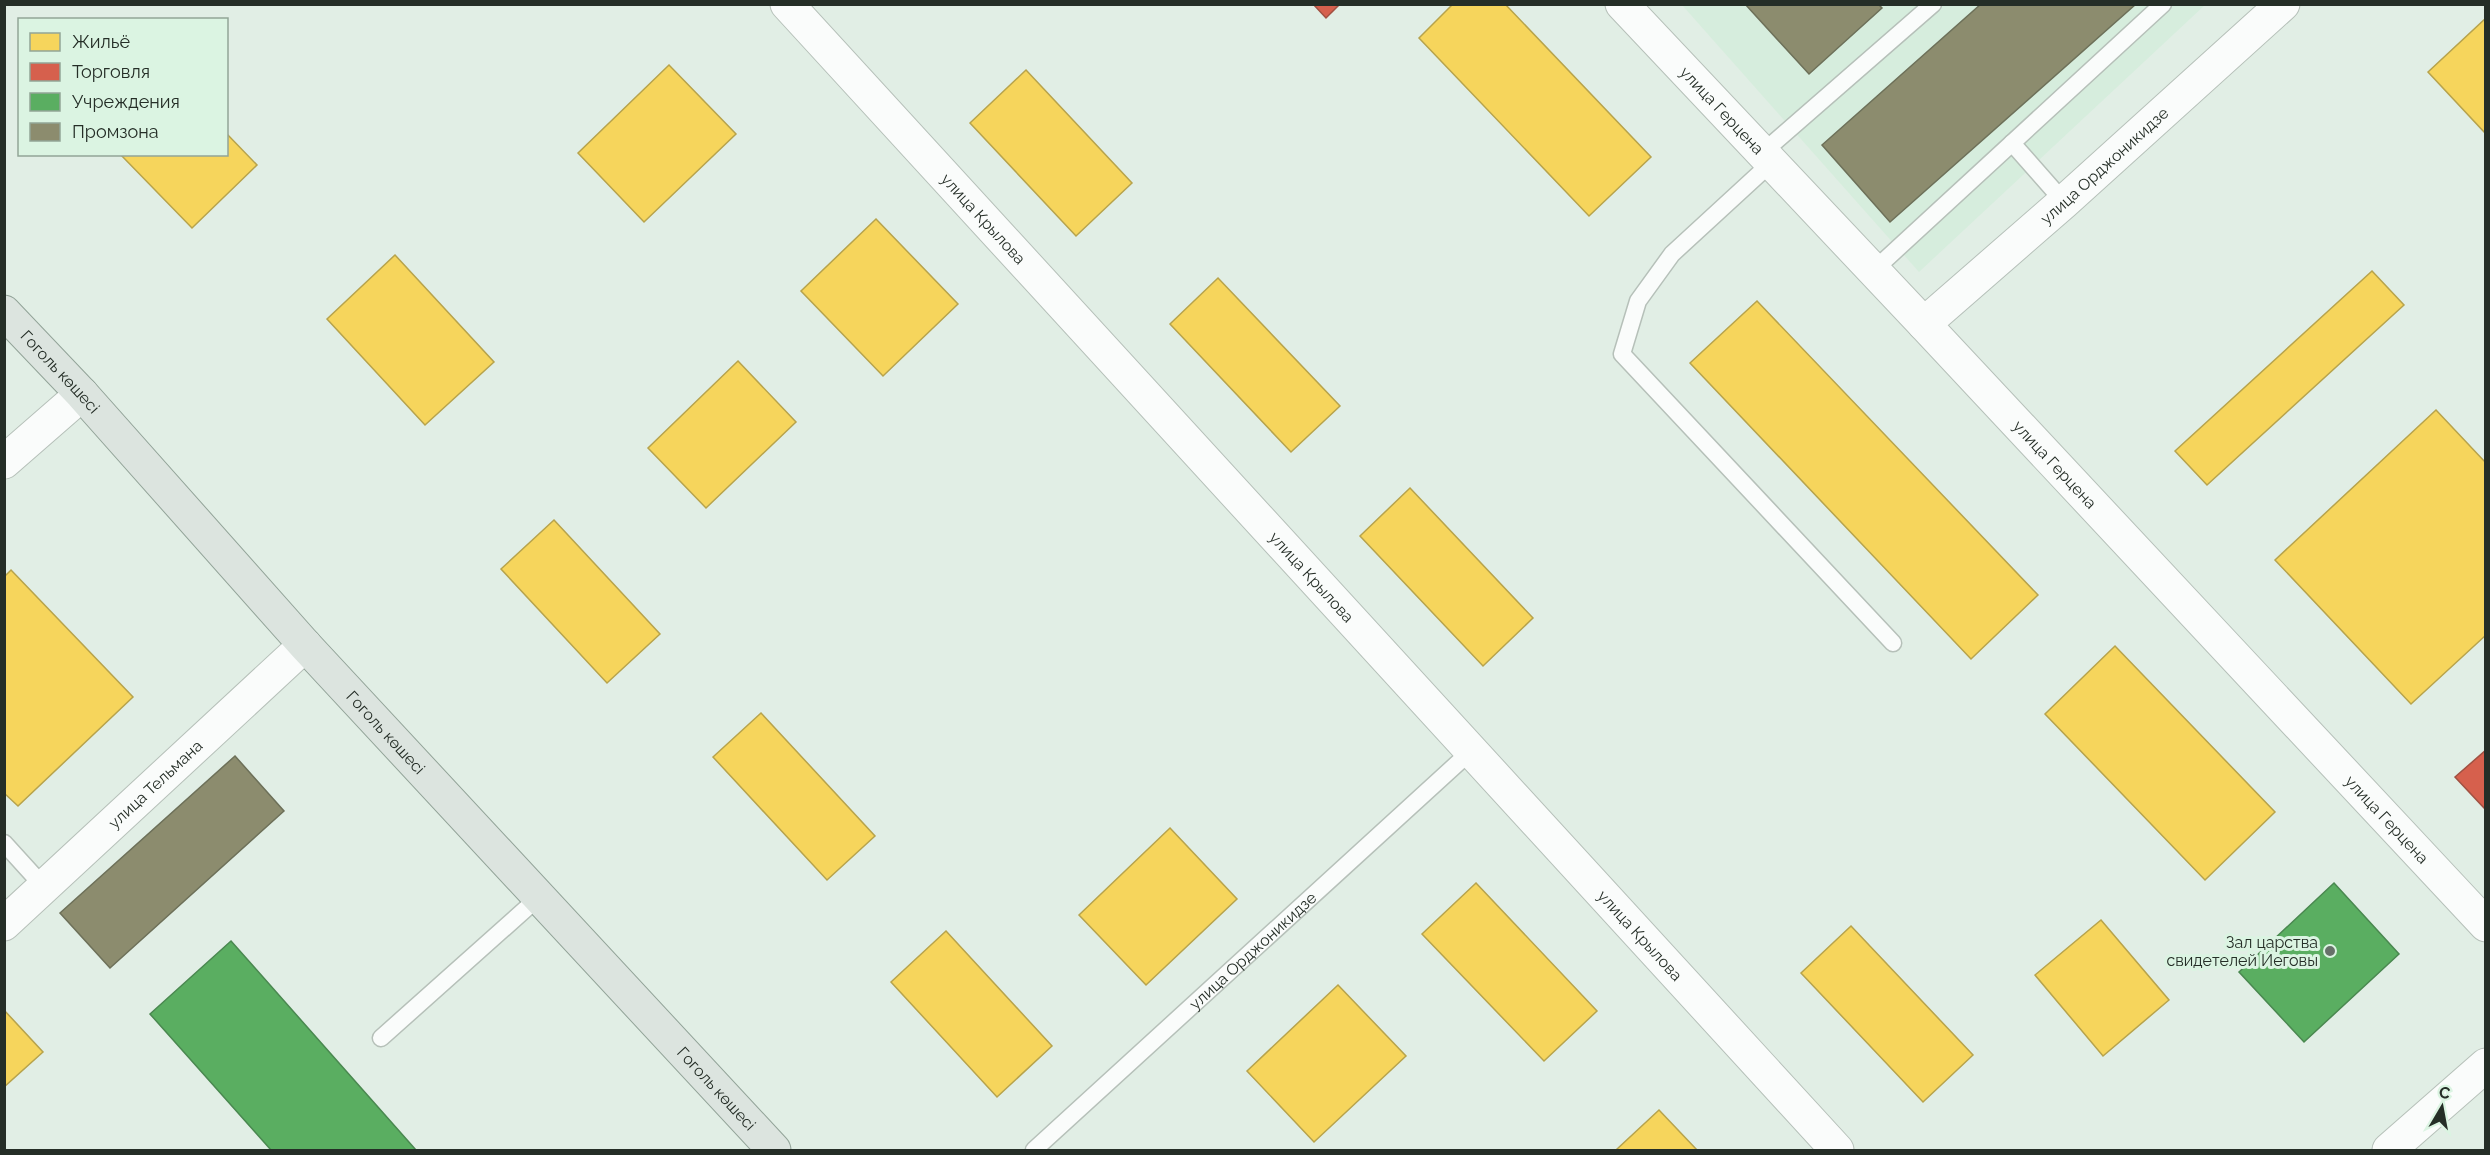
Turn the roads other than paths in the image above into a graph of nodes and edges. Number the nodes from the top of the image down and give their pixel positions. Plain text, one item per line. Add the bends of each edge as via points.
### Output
1 (787, 4) edge
2 (1622, 4) edge
3 (1933, 4) edge
4 (2163, 4) edge
5 (2283, 4) edge
6 (1914, 10) edge
7 (2012, 143) junction
8 (1766, 158) junction
9 (2064, 202) junction
10 (1874, 271) junction
11 (4, 312) edge
12 (1924, 324) junction
13 (82, 394) junction
14 (4, 462) edge
15 (1893, 643) dead end
16 (305, 645) junction
17 (1471, 751) junction
18 (4, 843) edge
19 (44, 887) junction
20 (539, 897) junction
21 (4, 924) edge
22 (2486, 925) edge
23 (381, 1038) dead end
24 (2486, 1065) edge
25 (774, 1150) edge
26 (1034, 1150) edge
27 (1837, 1150) edge
28 (2389, 1150) edge

1 - 17 street, улица Крылова
2 - 8 street, улица Герцена
3 - 6 lane
4 - 7 lane
5 - 9 street, улица Орджоникидзе
6 - 8 lane
7 - 9 lane
7 - 10 lane
8 - 10 street, улица Герцена
8 - 15 lane via 1672,254 1638,301 1622,354
9 - 12 street, улица Орджоникидзе
10 - 12 street, улица Герцена
11 - 13 main road, Гоголь көшесі
12 - 22 street, улица Герцена
13 - 14 street
13 - 16 main road, Гоголь көшесі
16 - 19 street, улица Тельмана
16 - 20 main road, Гоголь көшесі
17 - 26 lane, улица Орджоникидзе
17 - 27 street, улица Крылова
18 - 19 lane
19 - 21 street, улица Тельмана
20 - 23 lane
20 - 25 main road, Гоголь көшесі
24 - 28 street

